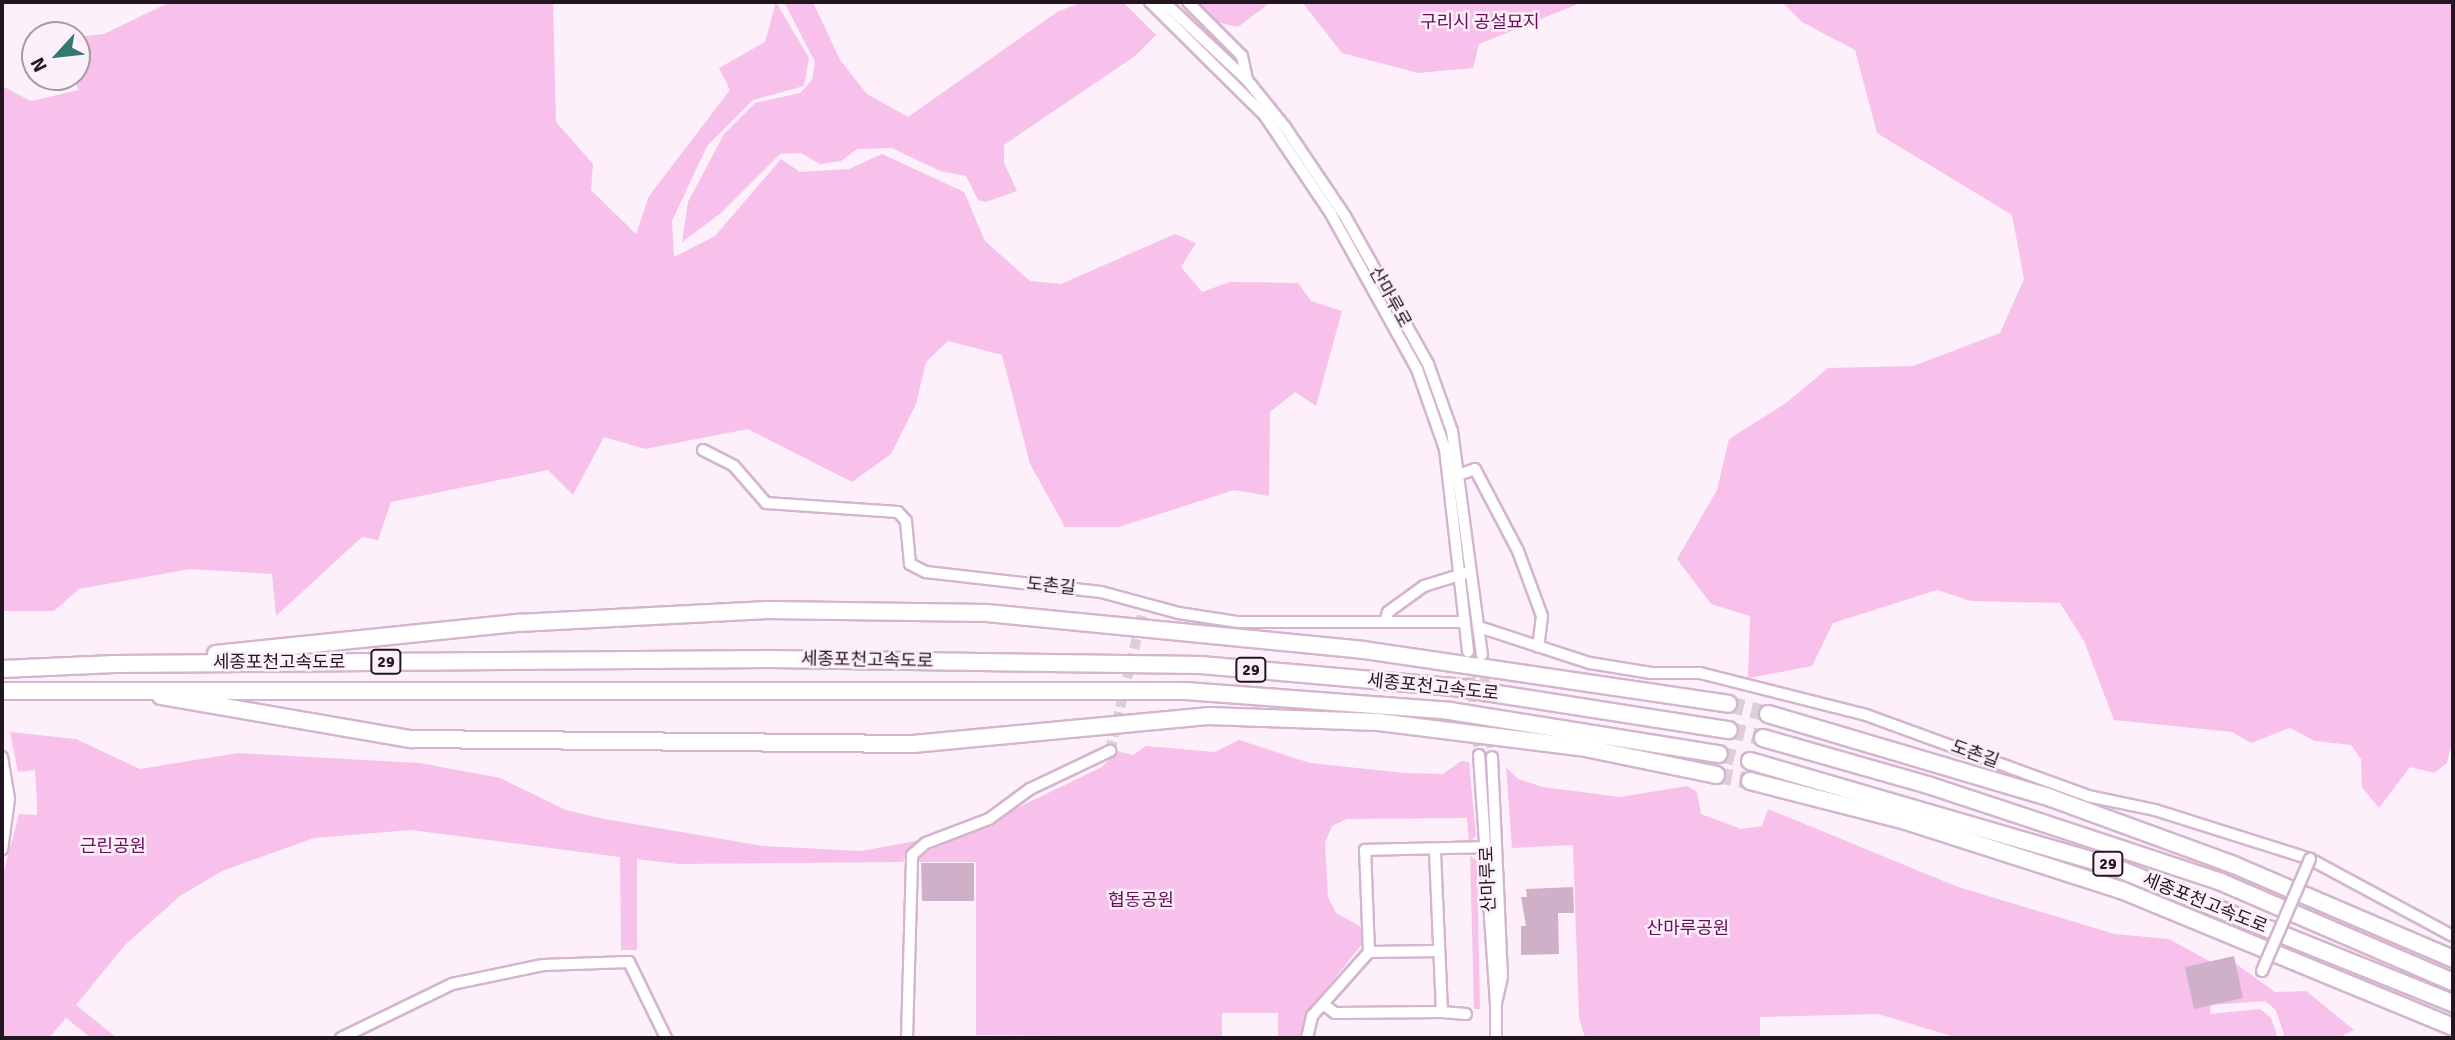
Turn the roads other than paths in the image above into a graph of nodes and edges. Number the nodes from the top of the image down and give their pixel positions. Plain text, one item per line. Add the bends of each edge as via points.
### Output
1 (1150, 2) edge
2 (1164, 2) edge
3 (1188, 2) edge
4 (1247, 80) junction
5 (703, 450) dead end
6 (1453, 477) junction
7 (1466, 573) junction
8 (1144, 604) junction
9 (1142, 616) tunnel mouth
10 (1385, 622) junction
11 (1464, 622) junction
12 (1479, 627) junction
13 (1538, 648) junction
14 (1468, 652) tunnel mouth
15 (1482, 654) tunnel mouth
16 (115, 664) junction
17 (2, 669) edge
18 (114, 688) junction
19 (2, 691) edge
20 (1728, 704) tunnel mouth
21 (1768, 714) tunnel mouth
22 (1729, 730) tunnel mouth
23 (1763, 738) tunnel mouth
24 (1110, 751) dead end
25 (1719, 754) tunnel mouth
26 (1479, 755) tunnel mouth
27 (2, 757) edge
28 (1492, 757) tunnel mouth
29 (1750, 761) tunnel mouth
30 (1716, 775) tunnel mouth
31 (1750, 781) tunnel mouth
32 (1487, 847) junction
33 (1435, 849) junction
34 (2, 850) edge
35 (2310, 859) junction
36 (2453, 936) edge
37 (1439, 950) junction
38 (1369, 952) junction
39 (2453, 959) edge
40 (2262, 971) dead end
41 (2453, 982) edge
42 (1496, 1003) junction
43 (2453, 1003) edge
44 (1323, 1004) junction
45 (1442, 1012) junction
46 (1466, 1014) dead end
47 (2453, 1027) edge
48 (341, 1038) edge
49 (666, 1038) edge
50 (907, 1038) edge
51 (1307, 1038) edge
52 (1496, 1038) edge

1 - 6 street, 산마루로 via 1265,116 1331,214 1433,402
2 - 4 street, 산마루로
3 - 4 street via 1242,55
4 - 6 street, 산마루로 via 1345,216 1428,364 1452,431
5 - 8 street, 도촌길 via 734,466 766,503 898,512 906,521 915,569 1101,592
6 - 7 street, 산마루로
6 - 13 street via 1475,469 1522,562 1542,616
7 - 10 street via 1424,586 1388,612
7 - 11 street, 산마루로
7 - 12 street, 산마루로
8 - 9 street
8 - 10 street, 도촌길 via 1238,622
10 - 11 street, 도촌길
11 - 14 street, 산마루로
12 - 13 street, 도촌길
12 - 15 street, 산마루로
13 - 35 street, 도촌길 via 1615,667 1755,684 1866,715 2088,796 2155,810
16 - 17 highway, 세종포천고속도로 / 29
16 - 20 highway via 517,623 768,610 987,613 1364,650
16 - 22 highway, 세종포천고속도로 / 29 via 771,659 1200,665 1453,687
18 - 19 highway, 세종포천고속도로 / 29
18 - 25 highway, 세종포천고속도로 / 29 via 1187,691 1450,711
18 - 30 highway via 411,739 913,744 1208,716 1450,729 1580,747
21 - 39 highway via 2051,798 2234,865
23 - 41 highway, 세종포천고속도로 / 29 via 1928,785 2221,882
24 - 50 street via 1030,789 989,819 926,844 912,855
26 - 32 street, 산마루로
27 - 34 street via 9,799
28 - 42 street, 산마루로 via 1502,977
29 - 43 highway, 세종포천고속도로 / 29 via 2109,864
31 - 47 highway via 1906,821 2121,890
32 - 33 street
32 - 42 street, 산마루로
33 - 37 street
33 - 38 street via 1365,850
35 - 36 street, 도촌길
35 - 40 street, bridge
37 - 38 street
37 - 45 street
38 - 44 street
42 - 52 street, 산마루로
44 - 45 street via 1335,1013
44 - 51 street via 1308,1023
45 - 46 street
48 - 49 street via 408,1001 478,977 543,965 629,962

